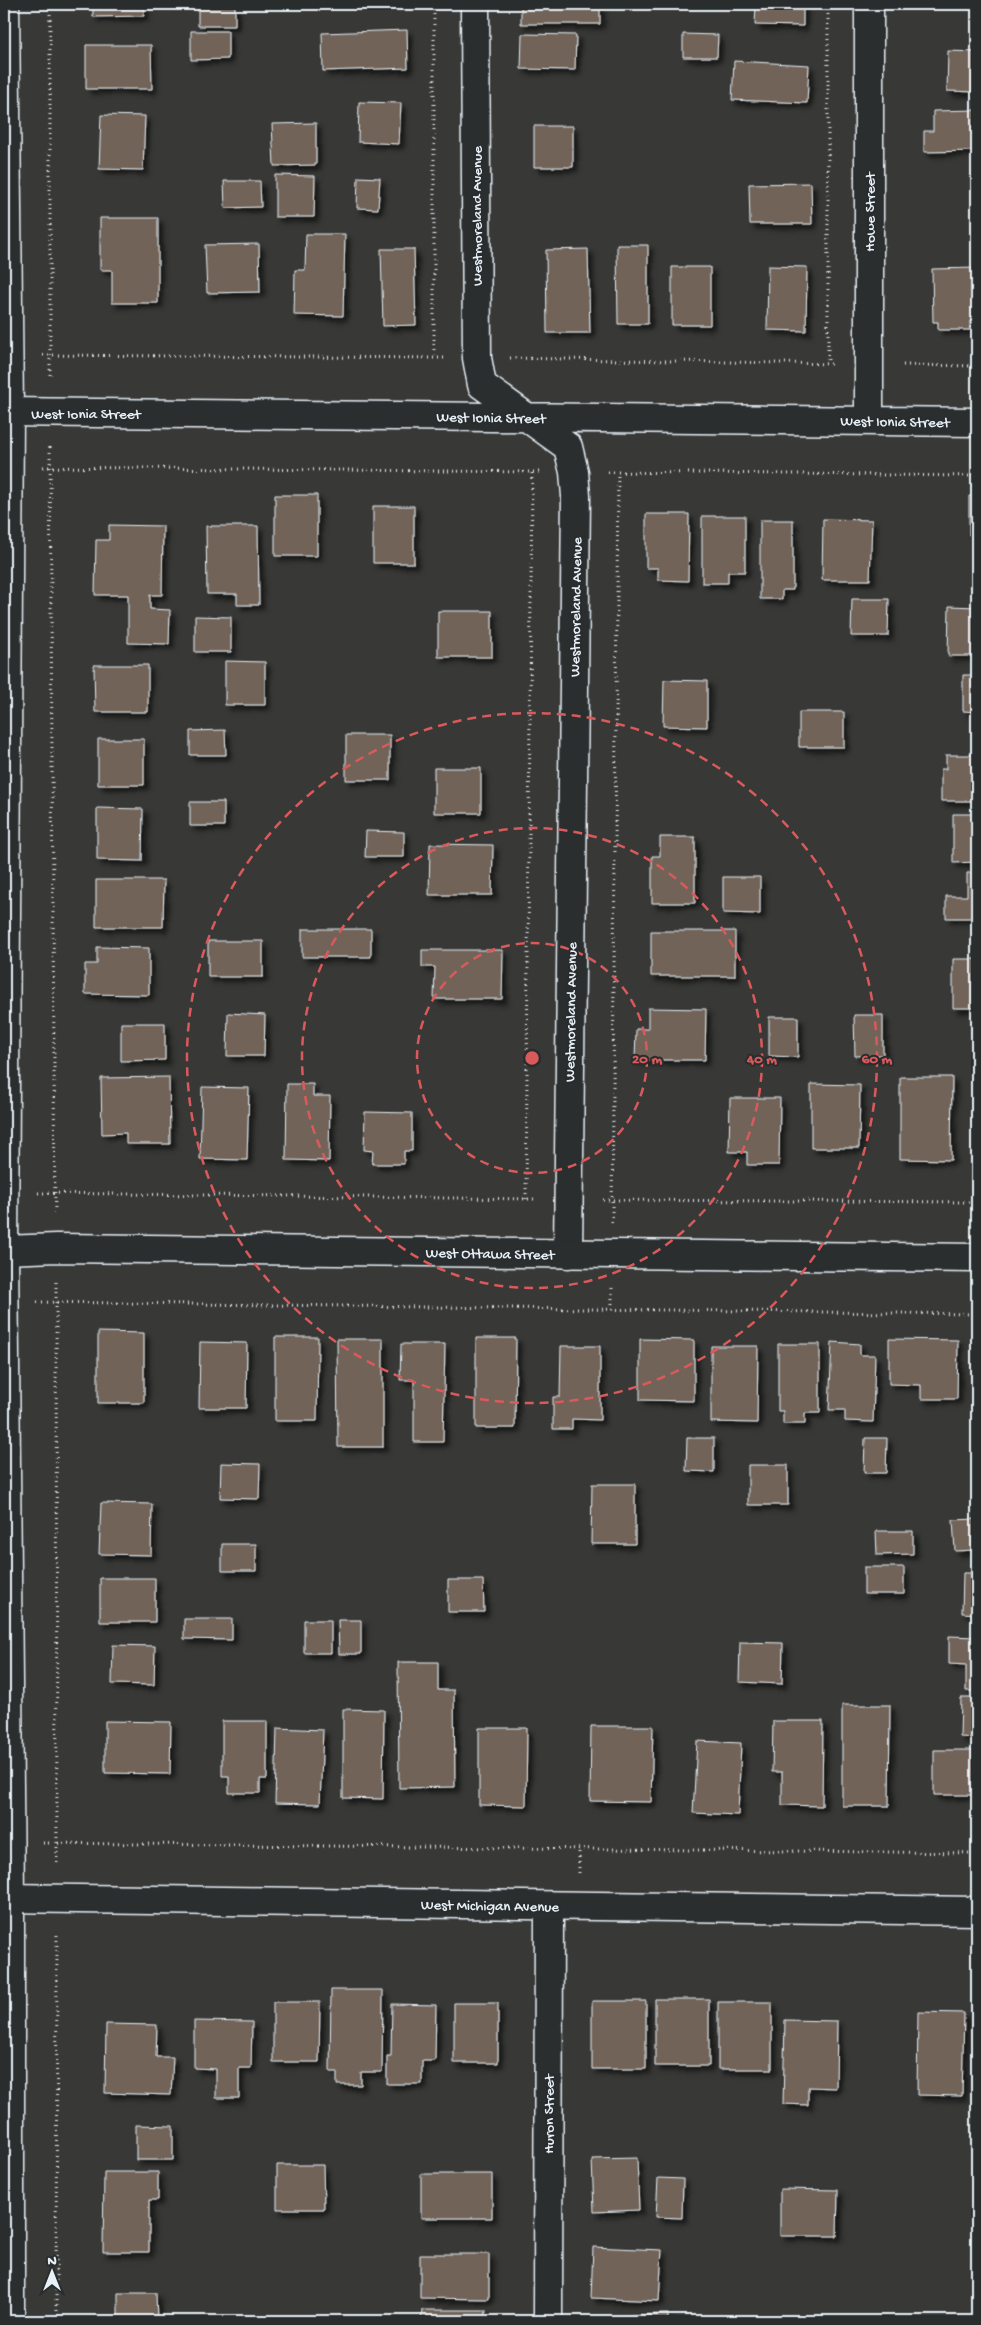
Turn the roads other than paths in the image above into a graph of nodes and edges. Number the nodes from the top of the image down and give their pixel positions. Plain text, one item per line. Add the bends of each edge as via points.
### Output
1 (5, 4) edge
2 (475, 4) edge
3 (869, 4) edge
4 (6, 412) edge
5 (527, 417) junction
6 (870, 421) junction
7 (977, 422) edge
8 (5, 1192) edge
9 (4, 1250) edge
10 (568, 1254) junction
11 (977, 1258) edge
12 (5, 1302) edge
13 (7, 1898) edge
14 (549, 1906) junction
15 (977, 1911) edge
16 (10, 2321) edge
17 (548, 2321) edge

1 - 4 street
2 - 5 street, Westmoreland Avenue via 477,358 482,385
3 - 6 street, Howe Street
4 - 5 street, West Ionia Street
4 - 8 street
5 - 6 street, West Ionia Street
5 - 10 street, Westmoreland Avenue via 568,447 576,496
6 - 7 street, West Ionia Street
8 - 9 street
9 - 10 street, West Ottawa Street
9 - 12 street
10 - 11 street, West Ottawa Street
12 - 13 street
13 - 14 street, West Michigan Avenue
13 - 16 street
14 - 15 street, West Michigan Avenue
14 - 17 street, Huron Street

